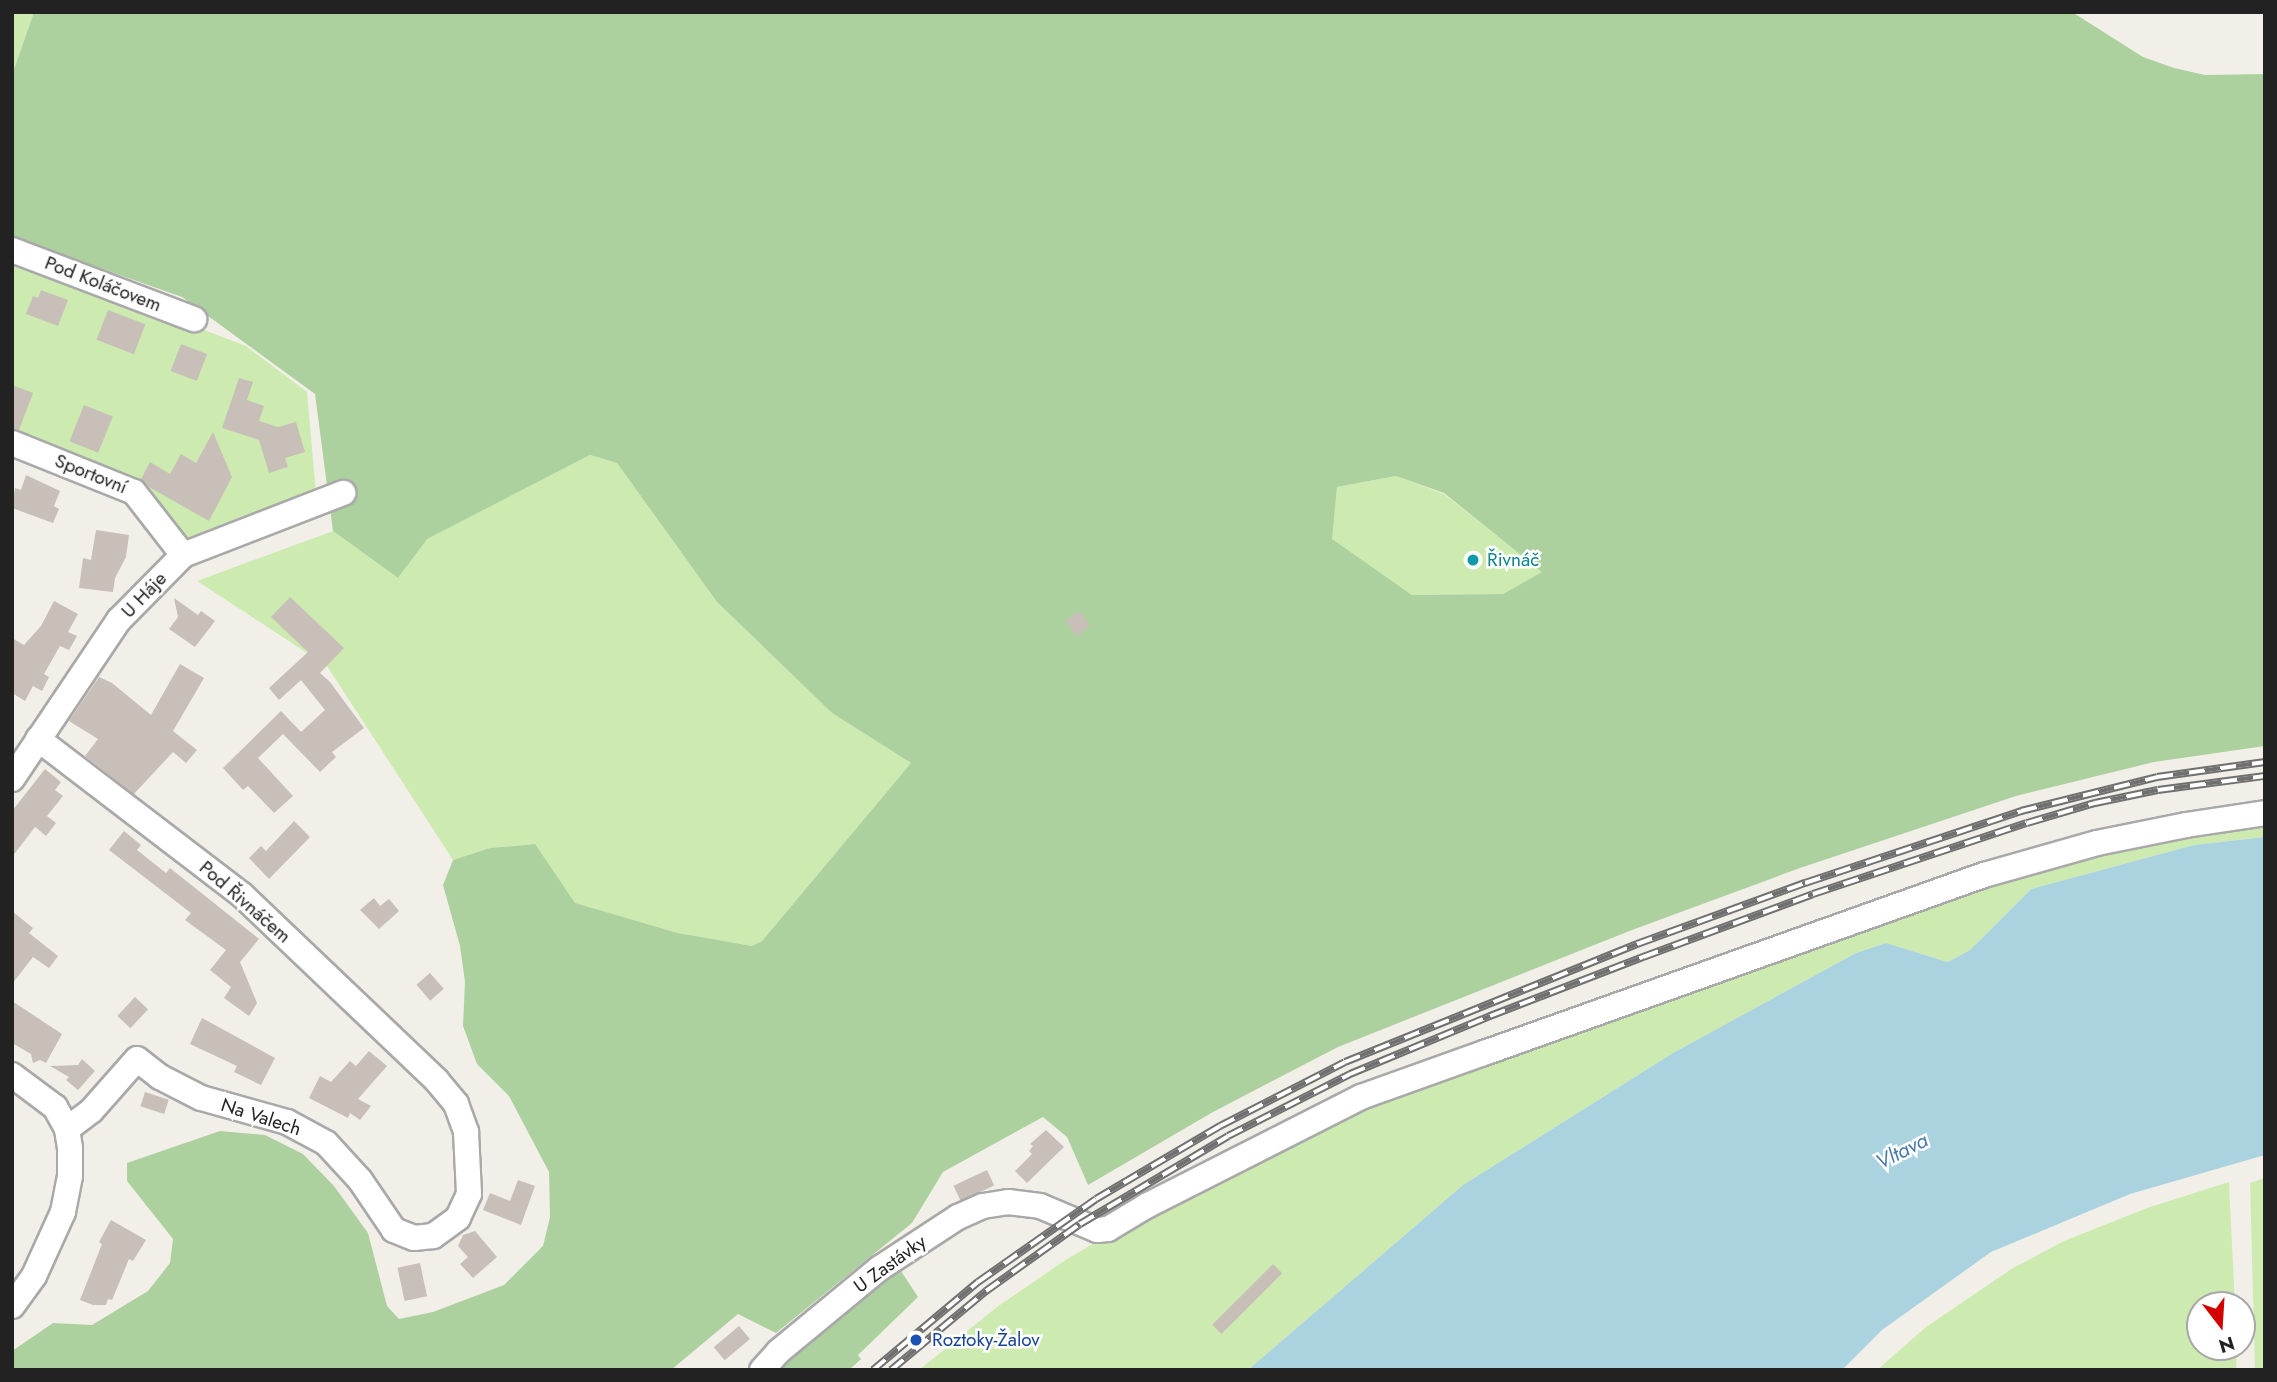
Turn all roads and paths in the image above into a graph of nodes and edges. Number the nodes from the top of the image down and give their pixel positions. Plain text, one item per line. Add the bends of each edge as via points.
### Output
1 (12, 250) edge
2 (194, 319) dead end
3 (12, 443) edge
4 (343, 493) dead end
5 (183, 555) junction
6 (38, 739) junction
7 (12, 779) edge
8 (2265, 813) edge
9 (12, 1075) edge
10 (437, 1081) joint
11 (67, 1129) junction
12 (12, 1306) edge
13 (762, 1370) edge

1 - 2 street, Pod Koláčovem
3 - 5 street, Sportovní via 134,492
4 - 5 street, U Háje
5 - 6 street, U Háje via 119,620
6 - 7 street, U Háje
6 - 10 street, Pod Řivnáčem via 242,895
8 - 13 street, U Zastávky via 2097,843 1984,875 1360,1097 1108,1229 1097,1230 1040,1206 1008,1202 983,1206 880,1268
9 - 11 street via 55,1107
10 - 11 street, Na Valech via 456,1104 466,1132 469,1194 466,1206 449,1226 433,1236 414,1238 394,1230 339,1155 307,1131 201,1098 137,1059 91,1111
11 - 12 street via 71,1177 63,1212 34,1276

